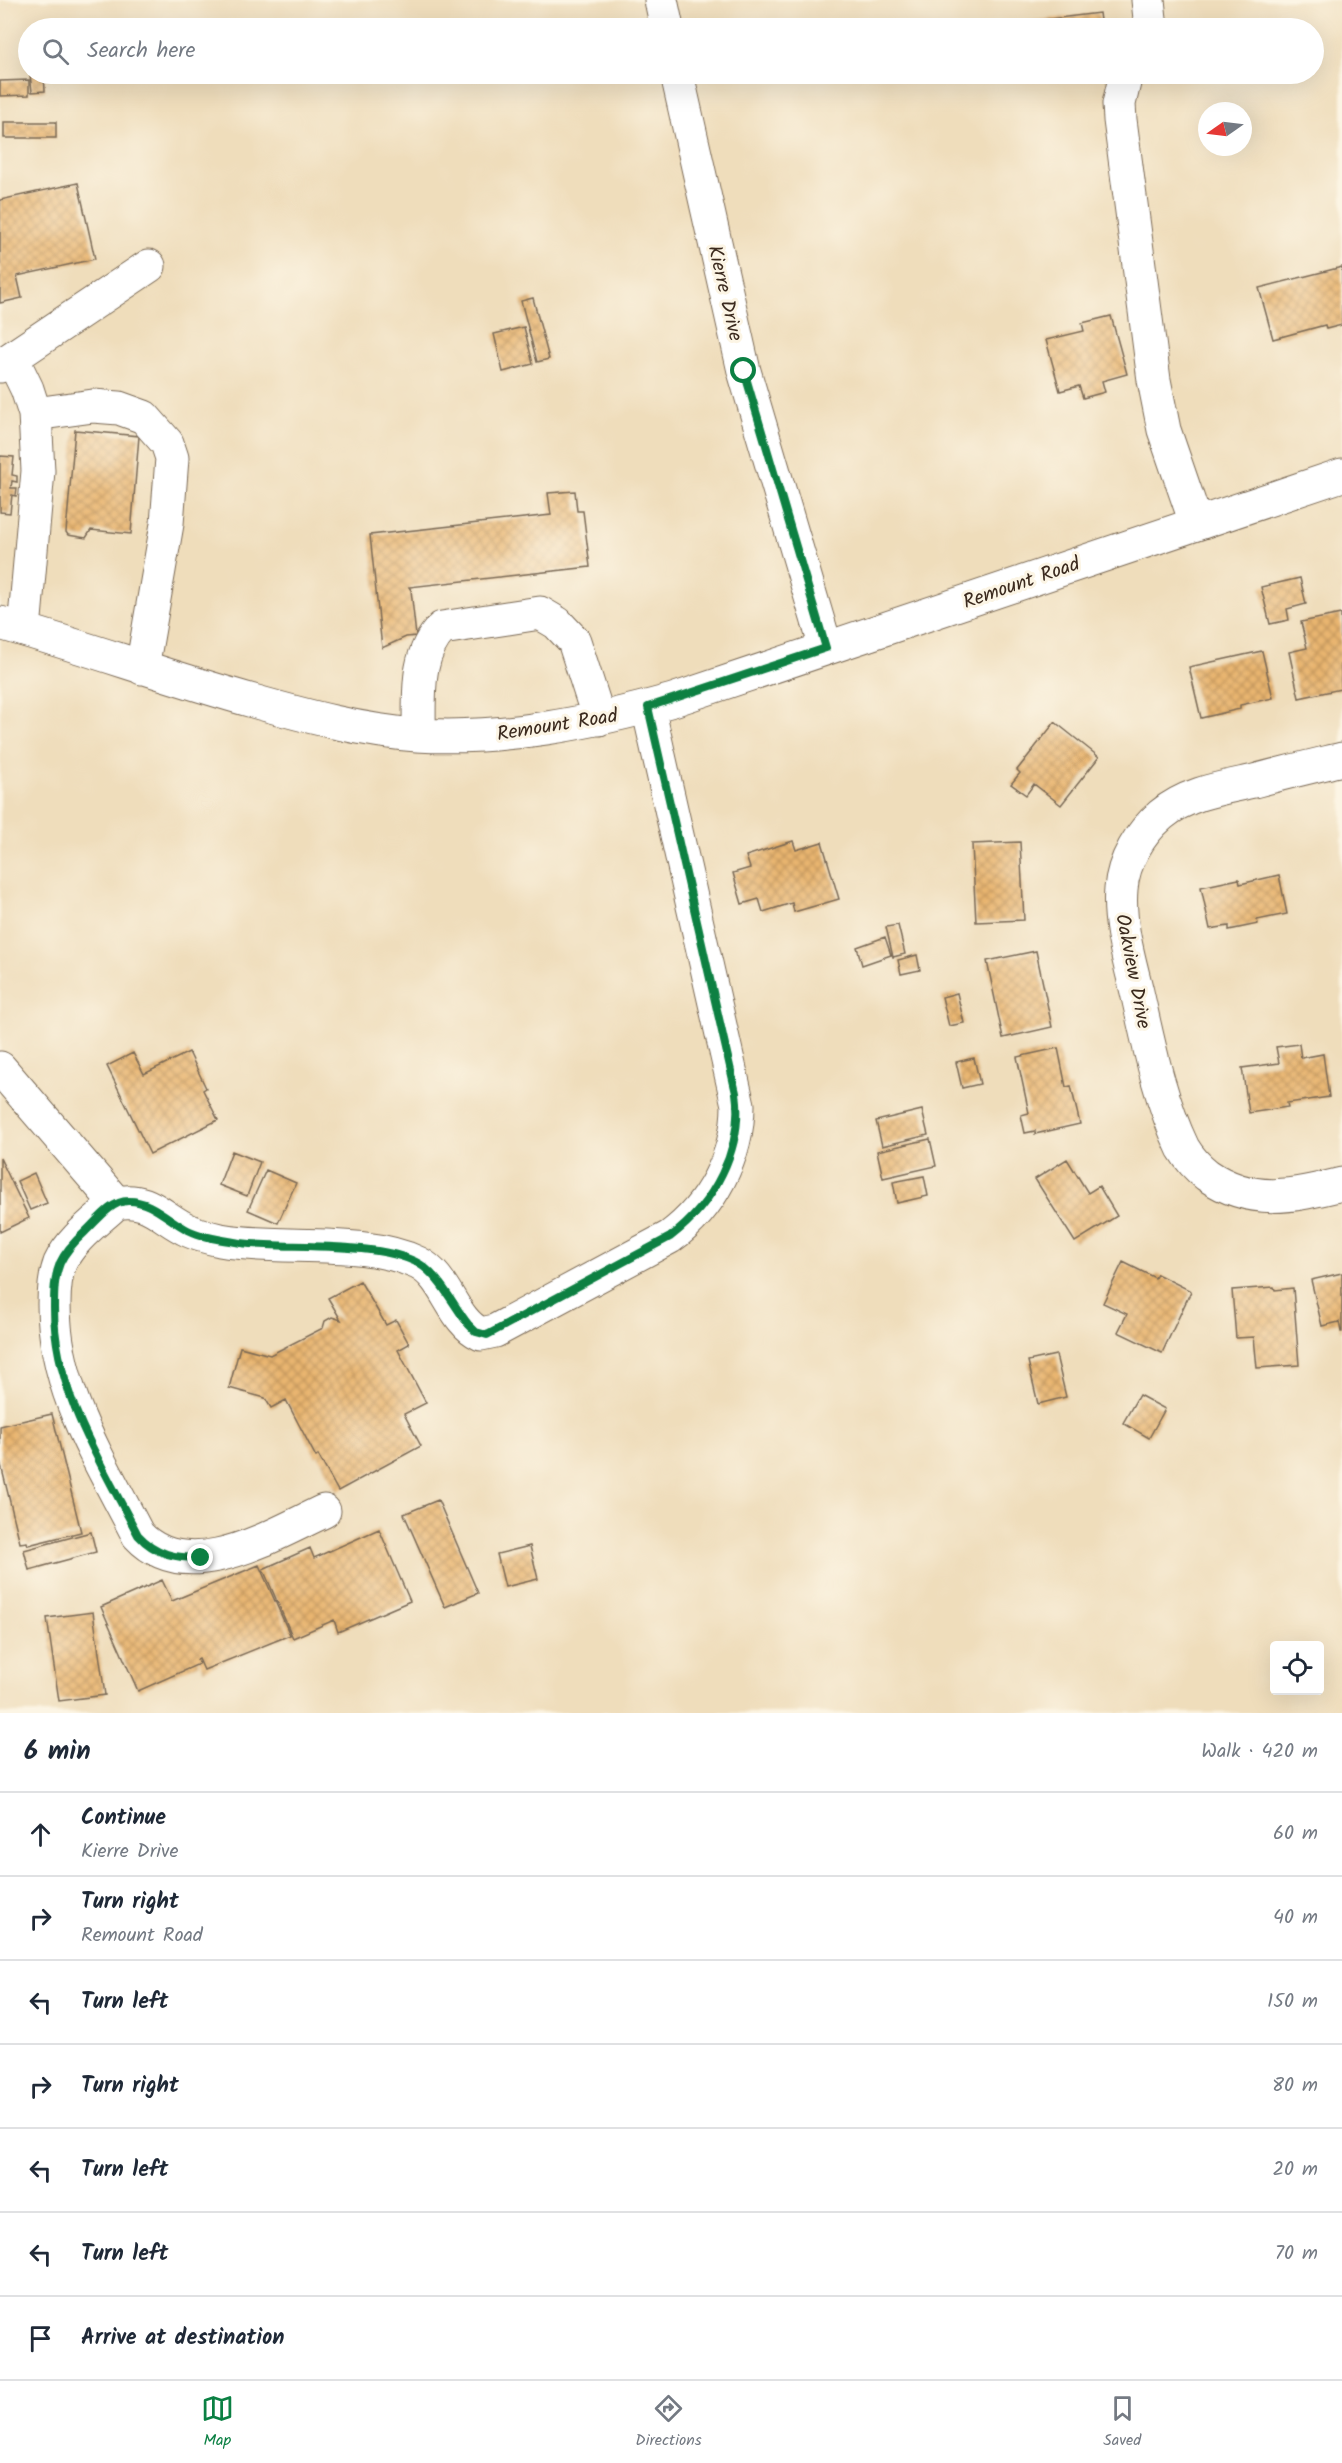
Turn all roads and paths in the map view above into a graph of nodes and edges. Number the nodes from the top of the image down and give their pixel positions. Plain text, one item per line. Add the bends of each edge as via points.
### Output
1 (661, 0) edge
2 (1148, 0) edge
3 (665, 18) edge
4 (1150, 18) edge
5 (678, 84) edge
6 (1124, 84) edge
7 (149, 266) dead end
8 (6, 362) edge
9 (35, 414) junction
10 (1342, 474) edge
11 (1197, 523) junction
12 (12, 627) edge
13 (826, 648) junction
14 (142, 668) junction
15 (648, 707) junction
16 (598, 719) junction
17 (418, 735) junction
18 (1342, 759) edge
19 (0, 1068) edge
20 (1342, 1184) edge
21 (116, 1203) junction
22 (324, 1511) dead end

1 - 3 street
2 - 4 street
5 - 13 street, Kierre Drive via 744,371
6 - 11 street via 1119,120 1154,380 1164,430
7 - 8 street
8 - 9 street via 27,389
9 - 12 street via 39,471
9 - 14 street via 93,406 118,408 144,417 167,443 172,458 167,524
10 - 11 street, Remount Road
11 - 13 street, Remount Road
12 - 14 street, Remount Road
13 - 15 street, Remount Road
14 - 17 street, Remount Road via 296,713
15 - 16 street, Remount Road
15 - 21 street via 738,1105 732,1149 707,1200 686,1224 670,1237 487,1335 468,1324 426,1269 396,1256 356,1249 267,1246 219,1239 190,1232 139,1202
16 - 17 street, Remount Road via 532,731
16 - 17 street via 574,641 558,623 540,613 442,628 437,632 421,669
18 - 20 street, Oakview Drive via 1205,792 1171,808 1130,855 1120,890 1123,926 1156,1077 1190,1158 1219,1181 1260,1196 1302,1194
19 - 21 street
21 - 22 street via 70,1246 60,1264 54,1284 54,1320 65,1385 74,1409 138,1535 146,1544 168,1555 201,1558 246,1546

